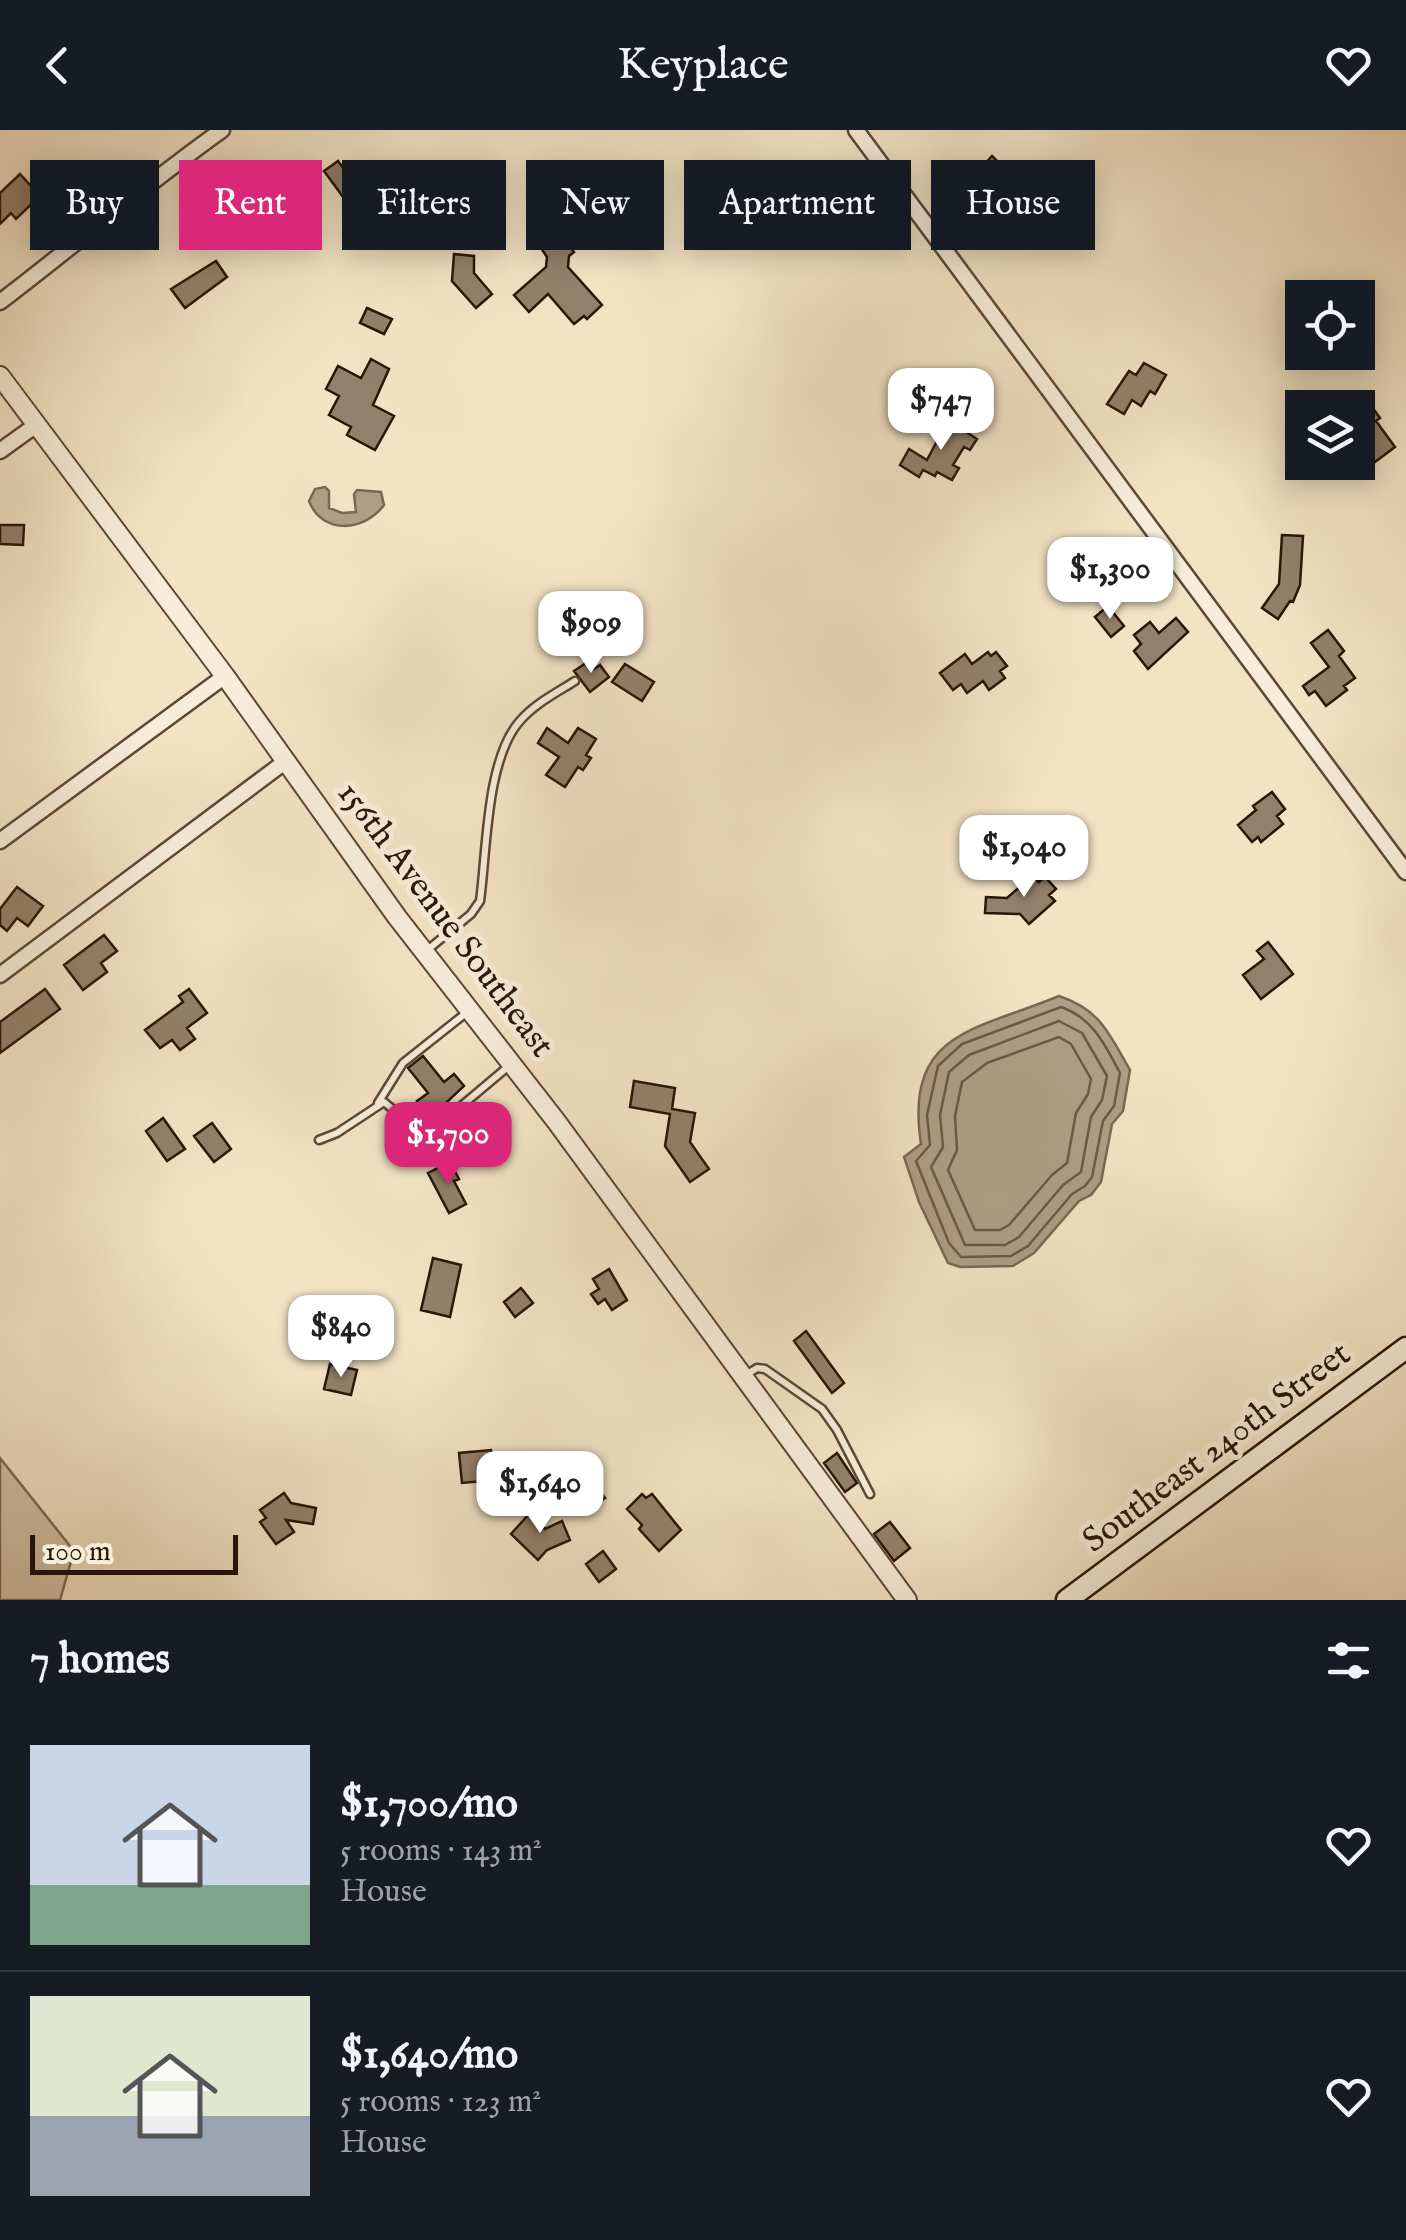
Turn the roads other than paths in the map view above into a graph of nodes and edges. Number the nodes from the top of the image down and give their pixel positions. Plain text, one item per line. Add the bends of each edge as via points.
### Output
1 (222, 130) edge
2 (856, 130) edge
3 (0, 302) edge
4 (0, 376) edge
5 (36, 425) junction
6 (0, 451) edge
7 (226, 676) junction
8 (576, 681) dead end
9 (286, 761) junction
10 (0, 841) edge
11 (1406, 872) edge
12 (424, 952) junction
13 (0, 976) edge
14 (470, 1010) junction
15 (512, 1064) junction
16 (377, 1104) junction
17 (318, 1140) dead end
18 (1406, 1348) edge
19 (743, 1377) junction
20 (870, 1494) dead end
21 (907, 1600) edge
22 (1067, 1600) edge

1 - 3 street
2 - 11 street
4 - 5 street, 156th Avenue Southeast
5 - 6 street
5 - 7 street, 156th Avenue Southeast
7 - 9 street, 156th Avenue Southeast
7 - 10 street
8 - 12 lane via 534,707 505,743 480,901
9 - 12 street, 156th Avenue Southeast
9 - 13 street
12 - 14 street, 156th Avenue Southeast
14 - 15 street, 156th Avenue Southeast
14 - 16 lane via 403,1063
15 - 16 lane via 428,1134 384,1102
15 - 19 street, 156th Avenue Southeast
16 - 17 lane
18 - 22 main road, Southeast 240th Street
19 - 20 lane via 765,1369 822,1408
19 - 21 street, 156th Avenue Southeast

